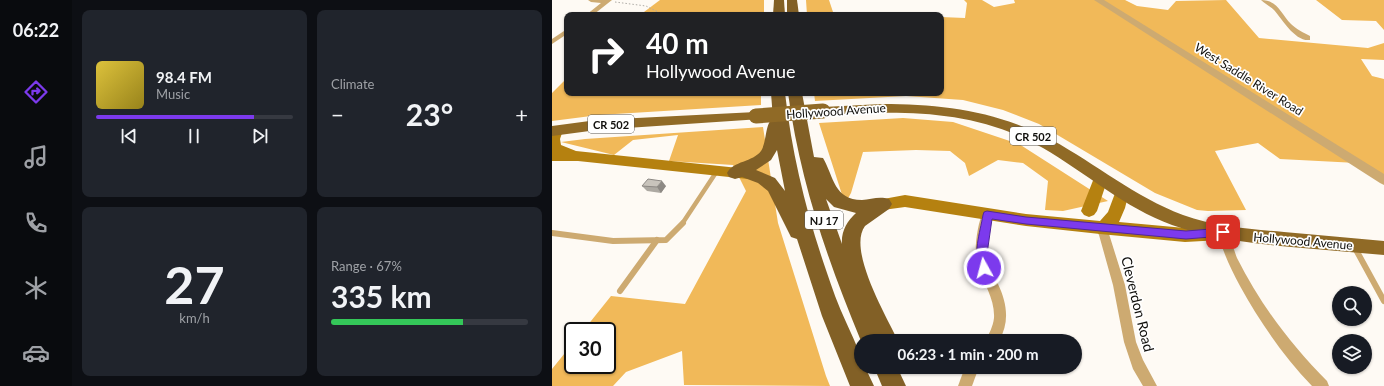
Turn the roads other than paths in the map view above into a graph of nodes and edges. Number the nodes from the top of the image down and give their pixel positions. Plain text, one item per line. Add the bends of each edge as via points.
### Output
1 (591, 0) edge
2 (779, 0) edge
3 (792, 0) edge
4 (1098, 0) edge
5 (1264, 0) edge
6 (608, 1) edge
7 (593, 12) edge
8 (779, 12) edge
9 (793, 12) edge
10 (564, 33) edge
11 (1307, 38) dead end
12 (552, 42) edge
13 (795, 96) edge
14 (778, 100) edge
15 (554, 130) edge
16 (801, 135) junction
17 (552, 156) edge
18 (578, 156) junction
19 (717, 171) junction
20 (742, 173) junction
21 (1100, 178) junction
22 (1384, 180) edge
23 (1122, 192) junction
24 (883, 204) junction
25 (1089, 211) junction
26 (987, 215) junction
27 (1058, 223) junction
28 (1100, 228) junction
29 (1223, 232) junction
30 (552, 233) edge
31 (656, 240) junction
32 (1353, 245) junction
33 (1384, 248) edge
34 (814, 262) junction
35 (620, 291) dead end
36 (1384, 301) edge
37 (869, 334) edge
38 (884, 334) edge
39 (996, 334) edge
40 (888, 374) edge
41 (898, 374) edge
42 (969, 374) edge
43 (862, 386) edge
44 (894, 386) edge
45 (902, 386) edge
46 (965, 386) edge
47 (1150, 386) edge
48 (1322, 386) edge

1 - 6 street
2 - 8 highway
3 - 9 highway
4 - 22 street, West Saddle River Road
5 - 11 street via 1275,7 1289,26
6 - 7 street
10 - 12 street
13 - 16 highway, NJ 17
14 - 20 highway via 773,142 769,152
14 - 34 highway, NJ 17 via 790,174
15 - 18 main road, Hollywood Avenue via 552,141 556,150
15 - 21 main road, Hollywood Avenue / CR 502, bridge via 593,125 918,107 954,111 1008,126 1035,138
16 - 24 highway via 819,164 831,193 838,201 853,207
16 - 37 highway, NJ 17 via 826,224
17 - 18 main road, Hollywood Avenue
18 - 19 main road, Hollywood Avenue
19 - 20 main road, Hollywood Avenue
19 - 31 lane via 682,224 666,240
20 - 34 highway via 765,180 779,193
21 - 23 main road, Hollywood Avenue / CR 502
21 - 25 main road
23 - 28 main road via 1114,219
23 - 29 main road, Hollywood Avenue / CR 502 via 1177,220
24 - 26 main road, Hollywood Avenue via 905,201
24 - 38 highway via 859,221 852,233 851,244 853,259 863,288
25 - 27 main road via 1075,219
25 - 28 main road
26 - 27 main road, Hollywood Avenue
26 - 39 street via 982,262 999,300 1001,312
27 - 28 main road, Hollywood Avenue
28 - 29 main road, Hollywood Avenue via 1186,235
28 - 47 street, Cleverdon Road via 1119,285 1130,342
29 - 32 main road, Hollywood Avenue / CR 502
29 - 48 street via 1230,254 1262,315 1291,353
30 - 31 lane via 613,241
31 - 35 lane
32 - 33 main road, Hollywood Avenue / CR 502
32 - 36 lane
34 - 43 highway, NJ 17
40 - 44 highway
41 - 45 highway
42 - 46 street

